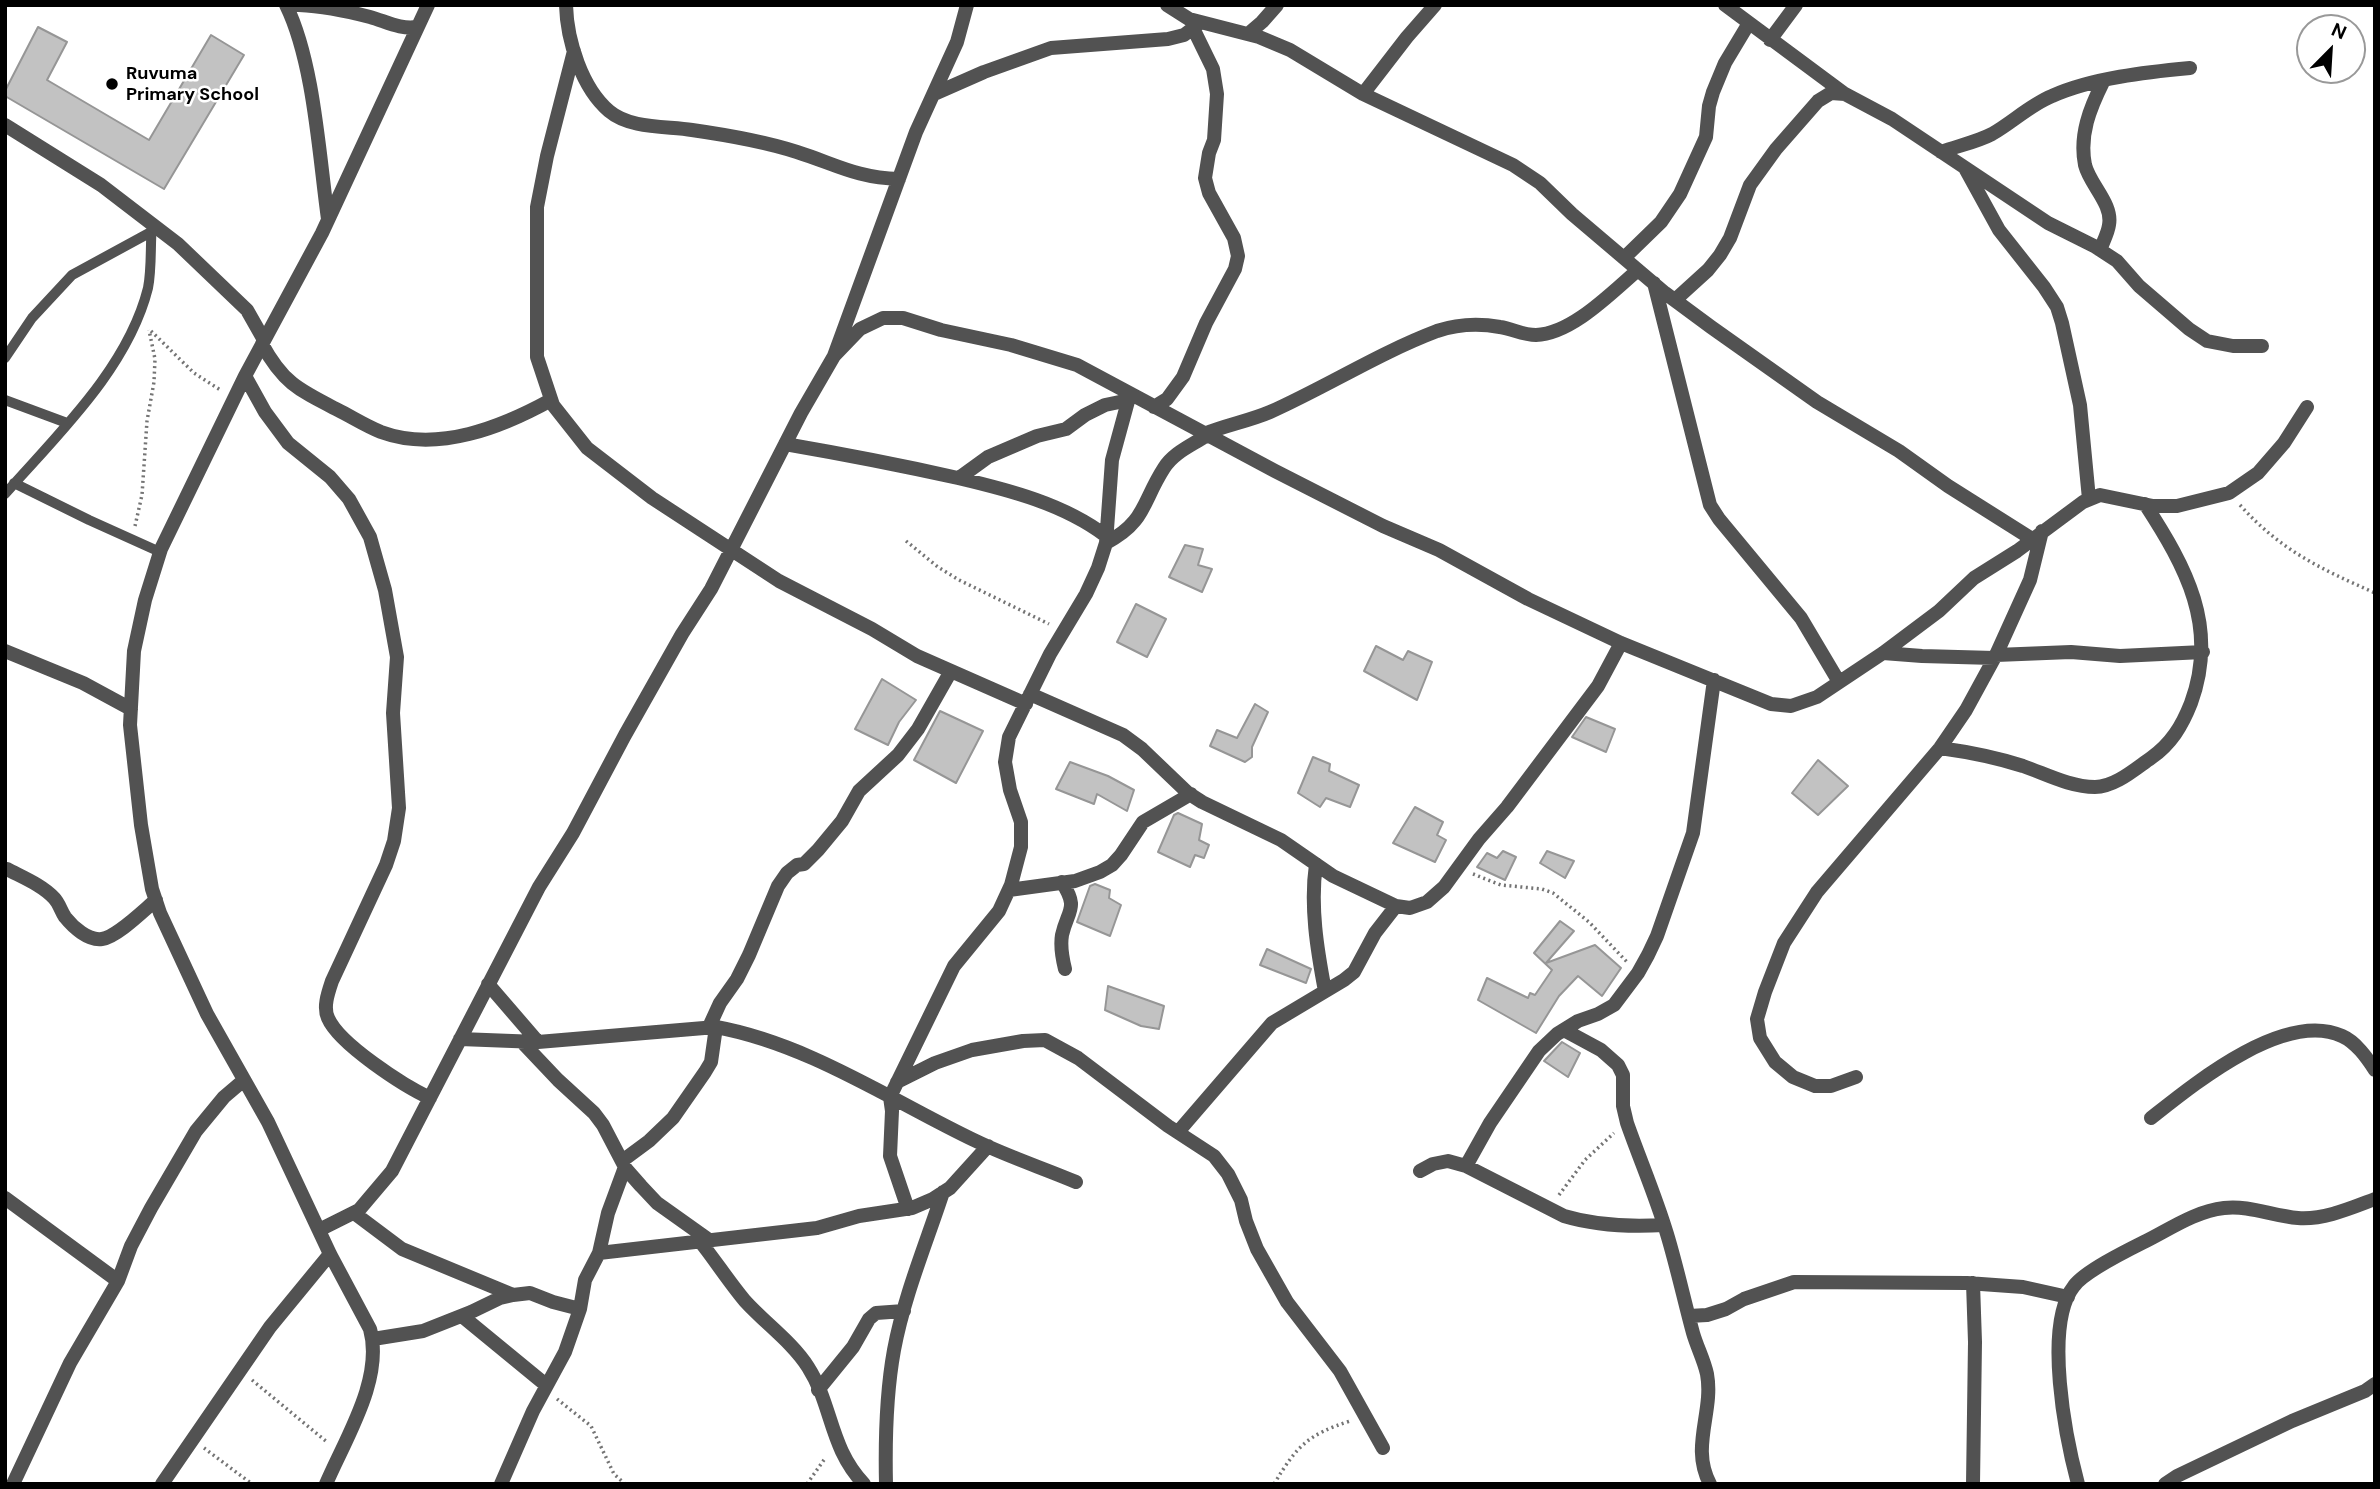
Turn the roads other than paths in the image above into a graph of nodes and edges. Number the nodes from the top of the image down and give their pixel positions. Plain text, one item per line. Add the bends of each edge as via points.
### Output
1 (286, 5) edge
2 (299, 5) edge
3 (428, 5) edge
4 (566, 5) edge
5 (967, 5) edge
6 (1167, 5) edge
7 (1277, 5) edge
8 (1435, 5) edge
9 (1725, 5) edge
10 (1796, 5) edge
11 (336, 7) edge
12 (1749, 23) junction
13 (1197, 25) junction
14 (418, 27) junction
15 (1248, 34) junction
16 (1770, 40) junction
17 (574, 51) junction
18 (2190, 68) dead end
19 (2103, 82) junction
20 (934, 94) junction
21 (1363, 94) junction
22 (1845, 94) junction
23 (8, 132) edge
24 (1941, 152) junction
25 (1965, 168) junction
26 (899, 179) junction
27 (328, 221) junction
28 (151, 228) junction
29 (2100, 250) junction
30 (1624, 258) junction
31 (1637, 270) junction
32 (1654, 284) junction
33 (1675, 300) junction
34 (263, 342) junction
35 (2262, 346) dead end
36 (834, 356) junction
37 (5, 359) edge
38 (244, 376) junction
39 (1130, 397) junction
40 (5, 400) edge
41 (551, 400) junction
42 (1154, 407) junction
43 (2307, 407) dead end
44 (67, 423) junction
45 (1206, 434) junction
46 (785, 444) junction
47 (959, 478) junction
48 (14, 483) junction
49 (5, 494) edge
50 (2089, 499) junction
51 (2145, 504) junction
52 (2037, 535) junction
53 (1106, 540) junction
54 (731, 549) junction
55 (160, 552) junction
56 (1620, 643) junction
57 (5, 651) edge
58 (2203, 652) junction
59 (1883, 653) junction
60 (1995, 656) junction
61 (951, 671) junction
62 (1714, 680) junction
63 (1839, 682) junction
64 (1028, 699) junction
65 (131, 709) junction
66 (1940, 748) junction
67 (1191, 794) junction
68 (1316, 864) junction
69 (7, 869) edge
70 (1062, 882) junction
71 (1009, 890) junction
72 (156, 900) junction
73 (1395, 906) junction
74 (1065, 969) dead end
75 (488, 984) junction
76 (1325, 991) junction
77 (713, 1027) junction
78 (1564, 1030) junction
79 (460, 1038) junction
80 (522, 1042) junction
81 (538, 1042) junction
82 (2375, 1070) edge
83 (1856, 1077) dead end
84 (244, 1080) junction
85 (897, 1082) junction
86 (890, 1097) junction
87 (430, 1098) junction
88 (2151, 1118) dead end
89 (1178, 1132) junction
90 (988, 1146) junction
91 (623, 1164) junction
92 (1466, 1166) junction
93 (1420, 1171) dead end
94 (1076, 1182) dead end
95 (943, 1192) junction
96 (5, 1198) edge
97 (2375, 1199) edge
98 (908, 1209) junction
99 (354, 1213) junction
100 (1664, 1225) junction
101 (319, 1230) junction
102 (704, 1240) junction
103 (599, 1253) junction
104 (330, 1254) junction
105 (118, 1281) junction
106 (1973, 1283) junction
107 (513, 1295) junction
108 (2068, 1297) junction
109 (580, 1308) junction
110 (904, 1311) junction
111 (461, 1316) junction
112 (1689, 1316) junction
113 (373, 1339) junction
114 (2375, 1384) edge
115 (545, 1387) junction
116 (818, 1390) junction
117 (1383, 1448) dead end
118 (13, 1484) edge
119 (162, 1484) edge
120 (326, 1484) edge
121 (501, 1484) edge
122 (864, 1484) edge
123 (886, 1484) edge
124 (1710, 1484) edge
125 (1973, 1484) edge
126 (2078, 1484) edge
127 (2165, 1484) edge

1 - 27 street via 296,25 309,84
2 - 11 street
3 - 14 street
4 - 17 street
5 - 20 street
6 - 13 street
7 - 15 street
8 - 21 street
9 - 12 street
10 - 16 street
11 - 14 street via 405,28
12 - 16 street
12 - 30 street via 1713,92 1706,137 1680,194 1661,222
13 - 15 street
13 - 20 street via 1168,39 1051,48
13 - 42 street via 1217,94 1214,140 1205,178 1238,256 1236,269 1183,377 1167,399
14 - 27 street
15 - 21 street via 1290,50
16 - 22 street
17 - 26 street via 583,79 620,119 758,141 852,173
17 - 41 street via 537,207 537,357
18 - 19 street
19 - 24 street via 2056,94 1989,135
19 - 29 street via 2092,103 2083,141 2085,166 2110,219
20 - 26 street
21 - 30 street via 1513,165 1540,183
22 - 24 street
22 - 33 street via 1831,93 1818,101 1776,149 1750,184 1720,255
23 - 28 street via 101,185
24 - 25 street
25 - 29 street via 2048,223
25 - 50 street via 1999,230 2057,307 2080,405
26 - 36 street
27 - 34 street
28 - 34 street via 178,244 247,310
28 - 37 lane via 72,275 32,318
28 - 44 lane via 148,286 140,312 98,386
29 - 35 street via 2207,341
30 - 31 street
31 - 32 street
31 - 45 street via 1565,327 1523,334 1461,324 1374,360 1272,411
32 - 33 street
32 - 63 street via 1710,505 1801,618
33 - 52 street via 1817,402 1948,486
34 - 38 street
34 - 41 street via 272,363 302,392 382,432 416,440 486,430
36 - 39 street via 860,328 883,318 903,318 1077,365
36 - 46 street
38 - 55 street
38 - 87 street via 288,443 349,499 370,537 385,590 397,657 393,713 399,808 386,865 332,981 327,1017 342,1039
39 - 42 street
39 - 47 street via 1105,405 1066,429 988,457
39 - 53 street via 1112,460
40 - 44 lane
41 - 54 street via 587,449
42 - 45 street
43 - 51 street via 2258,473 2229,493 2177,506
44 - 48 lane
45 - 53 street via 1172,457 1135,522
45 - 56 street
46 - 47 street
46 - 54 street
47 - 53 street via 1087,521
48 - 49 lane
48 - 55 lane
50 - 51 street via 2100,495
50 - 52 street
51 - 58 street via 2189,582
52 - 59 street via 1974,578
52 - 60 street via 2031,580
53 - 64 street via 1086,594
54 - 61 street via 779,581
54 - 75 street
55 - 65 street via 134,651
56 - 62 street
56 - 73 street via 1598,686 1444,887 1427,902 1410,908
57 - 65 street via 83,683
58 - 60 street
58 - 66 street via 2197,687 2179,731 2160,752 2112,783 2096,787 2070,783 1983,754
59 - 60 street
59 - 63 street
60 - 66 street
61 - 64 street
61 - 77 street via 898,755 859,791 818,850 787,873 778,886 749,955 720,1003
62 - 63 street via 1771,704 1791,706 1817,697
62 - 78 street via 1693,834 1657,936 1638,974 1614,1006
64 - 67 street via 1123,735
64 - 71 street via 1009,737 1005,762 1021,822 1021,847
65 - 72 street via 141,825
66 - 83 street via 1799,917 1784,943 1757,1019 1760,1038 1775,1062 1793,1077 1815,1086
67 - 68 street via 1281,840
67 - 70 street via 1143,821 1112,864
68 - 73 street
68 - 76 street via 1316,942
69 - 72 street via 55,898 65,917 87,936 103,939
70 - 71 street
70 - 74 street via 1072,908 1062,935
71 - 85 street via 989,925 954,966
72 - 84 street via 207,1014
73 - 76 street via 1354,972
75 - 79 street
75 - 81 street
76 - 89 street via 1272,1023
77 - 81 street
77 - 86 street via 771,1041
77 - 91 street via 711,1062 705,1072 673,1118
78 - 92 street via 1539,1051
78 - 100 street via 1618,1065 1627,1123
79 - 80 street
79 - 87 street
80 - 81 street
80 - 91 street via 594,1113
82 - 88 street via 2342,1036 2317,1031 2288,1034 2221,1066
84 - 101 street
84 - 105 street via 196,1131 146,1217
85 - 86 street
85 - 89 street via 972,1050 1045,1040 1078,1058
86 - 90 street
86 - 98 street via 890,1156
87 - 99 street via 392,1171
89 - 117 street via 1214,1156 1228,1174 1257,1249 1287,1302 1340,1371
90 - 94 street
90 - 95 street
91 - 102 street via 657,1203
91 - 103 street
92 - 93 street via 1448,1161
92 - 100 street via 1579,1221
95 - 98 street
95 - 110 street
96 - 105 street
97 - 108 street via 2315,1217 2237,1207 2210,1210 2126,1251 2074,1285
98 - 102 street via 817,1228
99 - 101 street
99 - 107 street via 402,1249
100 - 112 street
101 - 104 street
102 - 103 street
102 - 116 street via 744,1299 796,1350
103 - 109 street via 585,1280
104 - 113 street
104 - 119 street via 270,1327
105 - 118 street via 70,1363
106 - 108 street via 2023,1286
106 - 112 street via 1794,1282 1727,1309
106 - 125 street
107 - 109 street via 530,1293
107 - 111 street
108 - 126 street via 2060,1318 2061,1381
109 - 115 street via 565,1352
110 - 116 street via 876,1313 869,1319
110 - 123 street via 888,1392
111 - 113 street via 423,1331
111 - 115 street
112 - 124 street via 1708,1386 1701,1460
113 - 120 street via 366,1393
114 - 127 street
115 - 121 street
116 - 122 street via 836,1444

